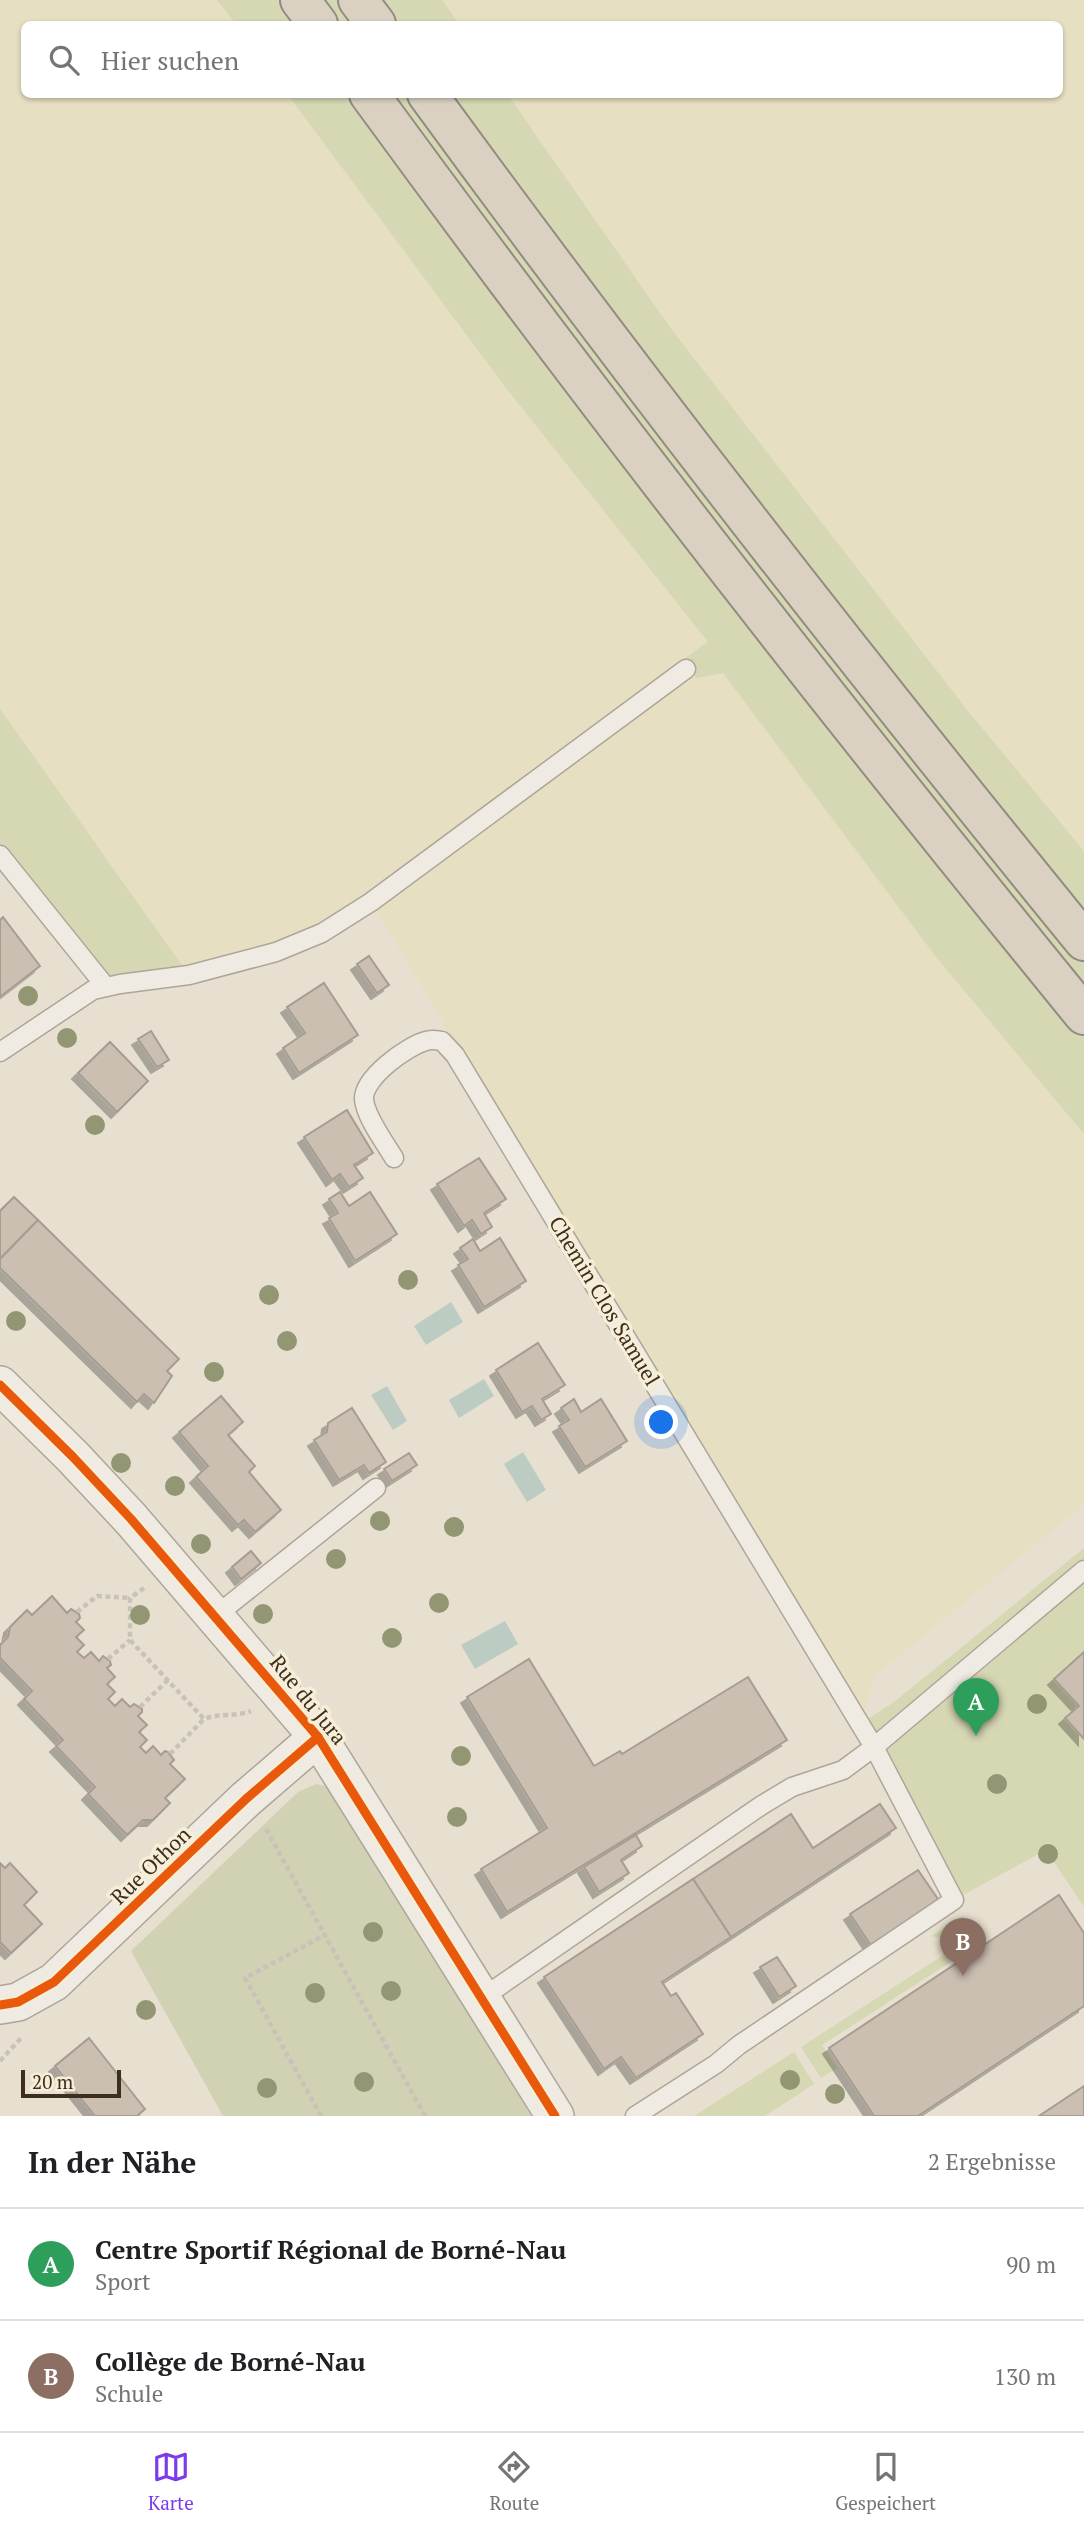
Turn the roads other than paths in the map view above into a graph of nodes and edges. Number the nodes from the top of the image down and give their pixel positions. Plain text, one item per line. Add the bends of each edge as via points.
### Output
1 (300, 0) edge
2 (358, 0) edge
3 (316, 21) edge
4 (374, 21) edge
5 (372, 98) edge
6 (430, 98) edge
7 (686, 669) dead end
8 (0, 855) edge
9 (1084, 941) edge
10 (106, 987) junction
11 (1084, 1015) edge
12 (0, 1052) edge
13 (394, 1158) dead end
14 (0, 1385) edge
15 (376, 1488) dead end
16 (1084, 1570) edge
17 (214, 1617) junction
18 (318, 1737) junction
19 (874, 1747) junction
20 (482, 1998) junction
21 (0, 2005) edge
22 (555, 2116) edge
23 (635, 2116) edge

1 - 3 highway
2 - 4 highway
5 - 11 highway via 600,405 915,808
6 - 9 highway via 648,391
7 - 10 lane via 371,902 322,933 226,966
8 - 10 lane
10 - 12 lane via 93,990
13 - 19 lane, Chemin Clos Samuel via 365,1108 364,1093 376,1073 414,1046 442,1041 455,1055
14 - 17 street, Rue du Jura via 74,1457
15 - 17 lane
16 - 19 lane
17 - 18 street, Rue du Jura
18 - 20 street, Rue du Jura
18 - 21 street, Rue Othon via 246,1799 54,1982 18,2002
19 - 20 lane via 844,1770 792,1787 762,1805
19 - 23 lane, Chemin Clos Samuel via 954,1900
20 - 22 street, Rue du Jura

